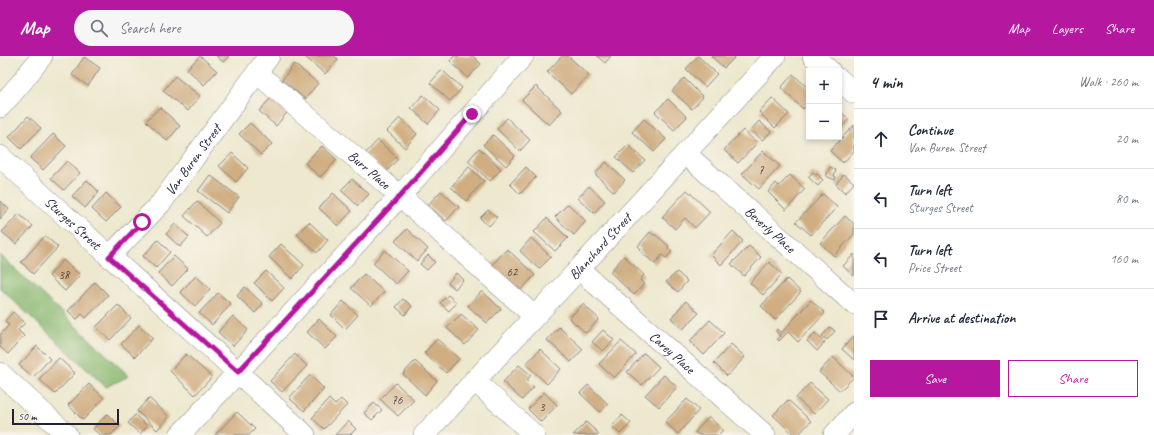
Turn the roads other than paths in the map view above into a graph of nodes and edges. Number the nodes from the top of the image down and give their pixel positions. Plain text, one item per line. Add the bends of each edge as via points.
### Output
1 (42, 56) edge
2 (523, 56) edge
3 (775, 56) edge
4 (813, 56) edge
5 (263, 64) edge
6 (827, 68) edge
7 (842, 82) edge
8 (854, 93) edge
9 (0, 107) edge
10 (686, 154) junction
11 (0, 156) edge
12 (400, 196) junction
13 (109, 257) junction
14 (579, 269) junction
15 (854, 304) edge
16 (534, 316) junction
17 (238, 372) junction
18 (0, 373) edge
19 (474, 380) junction
20 (854, 413) edge
21 (67, 435) edge
22 (180, 435) edge
23 (305, 435) edge
24 (424, 435) edge
25 (534, 435) edge
26 (765, 435) edge
27 (834, 435) edge

1 - 9 street
2 - 12 street
3 - 10 street, Blanchard Street
4 - 6 street
5 - 12 street, Burr Place
5 - 13 street, Van Buren Street via 161,203
7 - 8 street
10 - 14 street, Blanchard Street
10 - 15 street, Beverly Place
11 - 13 street, Sturges Street
12 - 16 street, Burr Place
12 - 17 street
13 - 17 street, Sturges Street
14 - 16 street, Blanchard Street
14 - 26 street, Carey Place
16 - 19 street, Blanchard Street
17 - 22 street
17 - 23 street, Sturges Street
18 - 21 street
19 - 24 street, Blanchard Street
19 - 25 street
20 - 27 street

